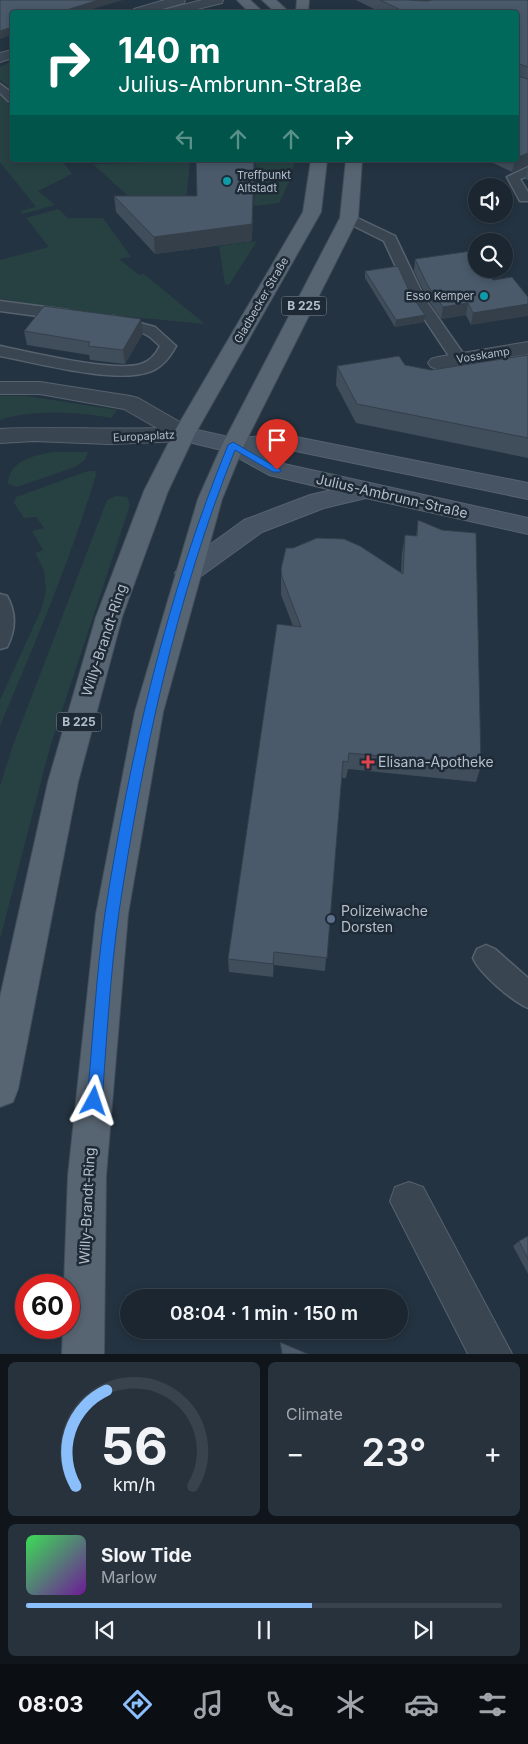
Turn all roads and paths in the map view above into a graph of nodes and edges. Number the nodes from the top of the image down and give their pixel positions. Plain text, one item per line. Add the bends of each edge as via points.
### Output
1 (179, 0) edge
2 (217, 0) edge
3 (243, 0) edge
4 (268, 0) edge
5 (146, 10) edge
6 (180, 10) edge
7 (254, 10) edge
8 (280, 10) edge
9 (0, 86) edge
10 (10, 97) edge
11 (319, 162) edge
12 (354, 162) edge
13 (528, 171) edge
14 (525, 198) dead end
15 (349, 218) junction
16 (0, 306) edge
17 (528, 348) edge
18 (0, 351) edge
19 (459, 359) junction
20 (438, 363) dead end
21 (0, 388) edge
22 (184, 434) junction
23 (0, 436) edge
24 (233, 445) junction
25 (366, 490) junction
26 (528, 490) edge
27 (528, 526) edge
28 (188, 574) junction
29 (0, 601) edge
30 (2, 632) edge
31 (486, 958) dead end
32 (528, 995) edge
33 (0, 1089) edge
34 (409, 1201) dead end
35 (83, 1354) edge
36 (491, 1354) edge

1 - 5 street
2 - 6 street
3 - 7 main road
4 - 8 main road
9 - 10 lane
11 - 22 main road, Gladbecker Straße / B 225 via 312,212
12 - 15 main road, B 225
13 - 14 lane via 513,177
15 - 19 lane via 390,239 418,299
15 - 24 main road, B 225
16 - 18 lane via 147,328 157,333 168,346 162,358 144,368 122,370
17 - 19 street, Vosskamp
19 - 20 street, Vosskamp
21 - 22 street, Europaplatz via 40,388 130,403
22 - 23 street, Europaplatz
22 - 24 main road
22 - 33 main road, Willy-Brandt-Ring / B 225 via 156,491 109,617 86,694 38,891
24 - 25 main road, Julius-Ambrunn-Straße via 277,470
24 - 26 main road via 286,442
24 - 28 main road, Willy-Brandt-Ring / B 225 via 210,499
25 - 27 main road, Julius-Ambrunn-Straße
25 - 28 main road via 318,501 253,526
28 - 35 main road, Willy-Brandt-Ring / B 225 via 149,712 112,914 87,1176
29 - 30 lane
31 - 32 lane
34 - 36 street

